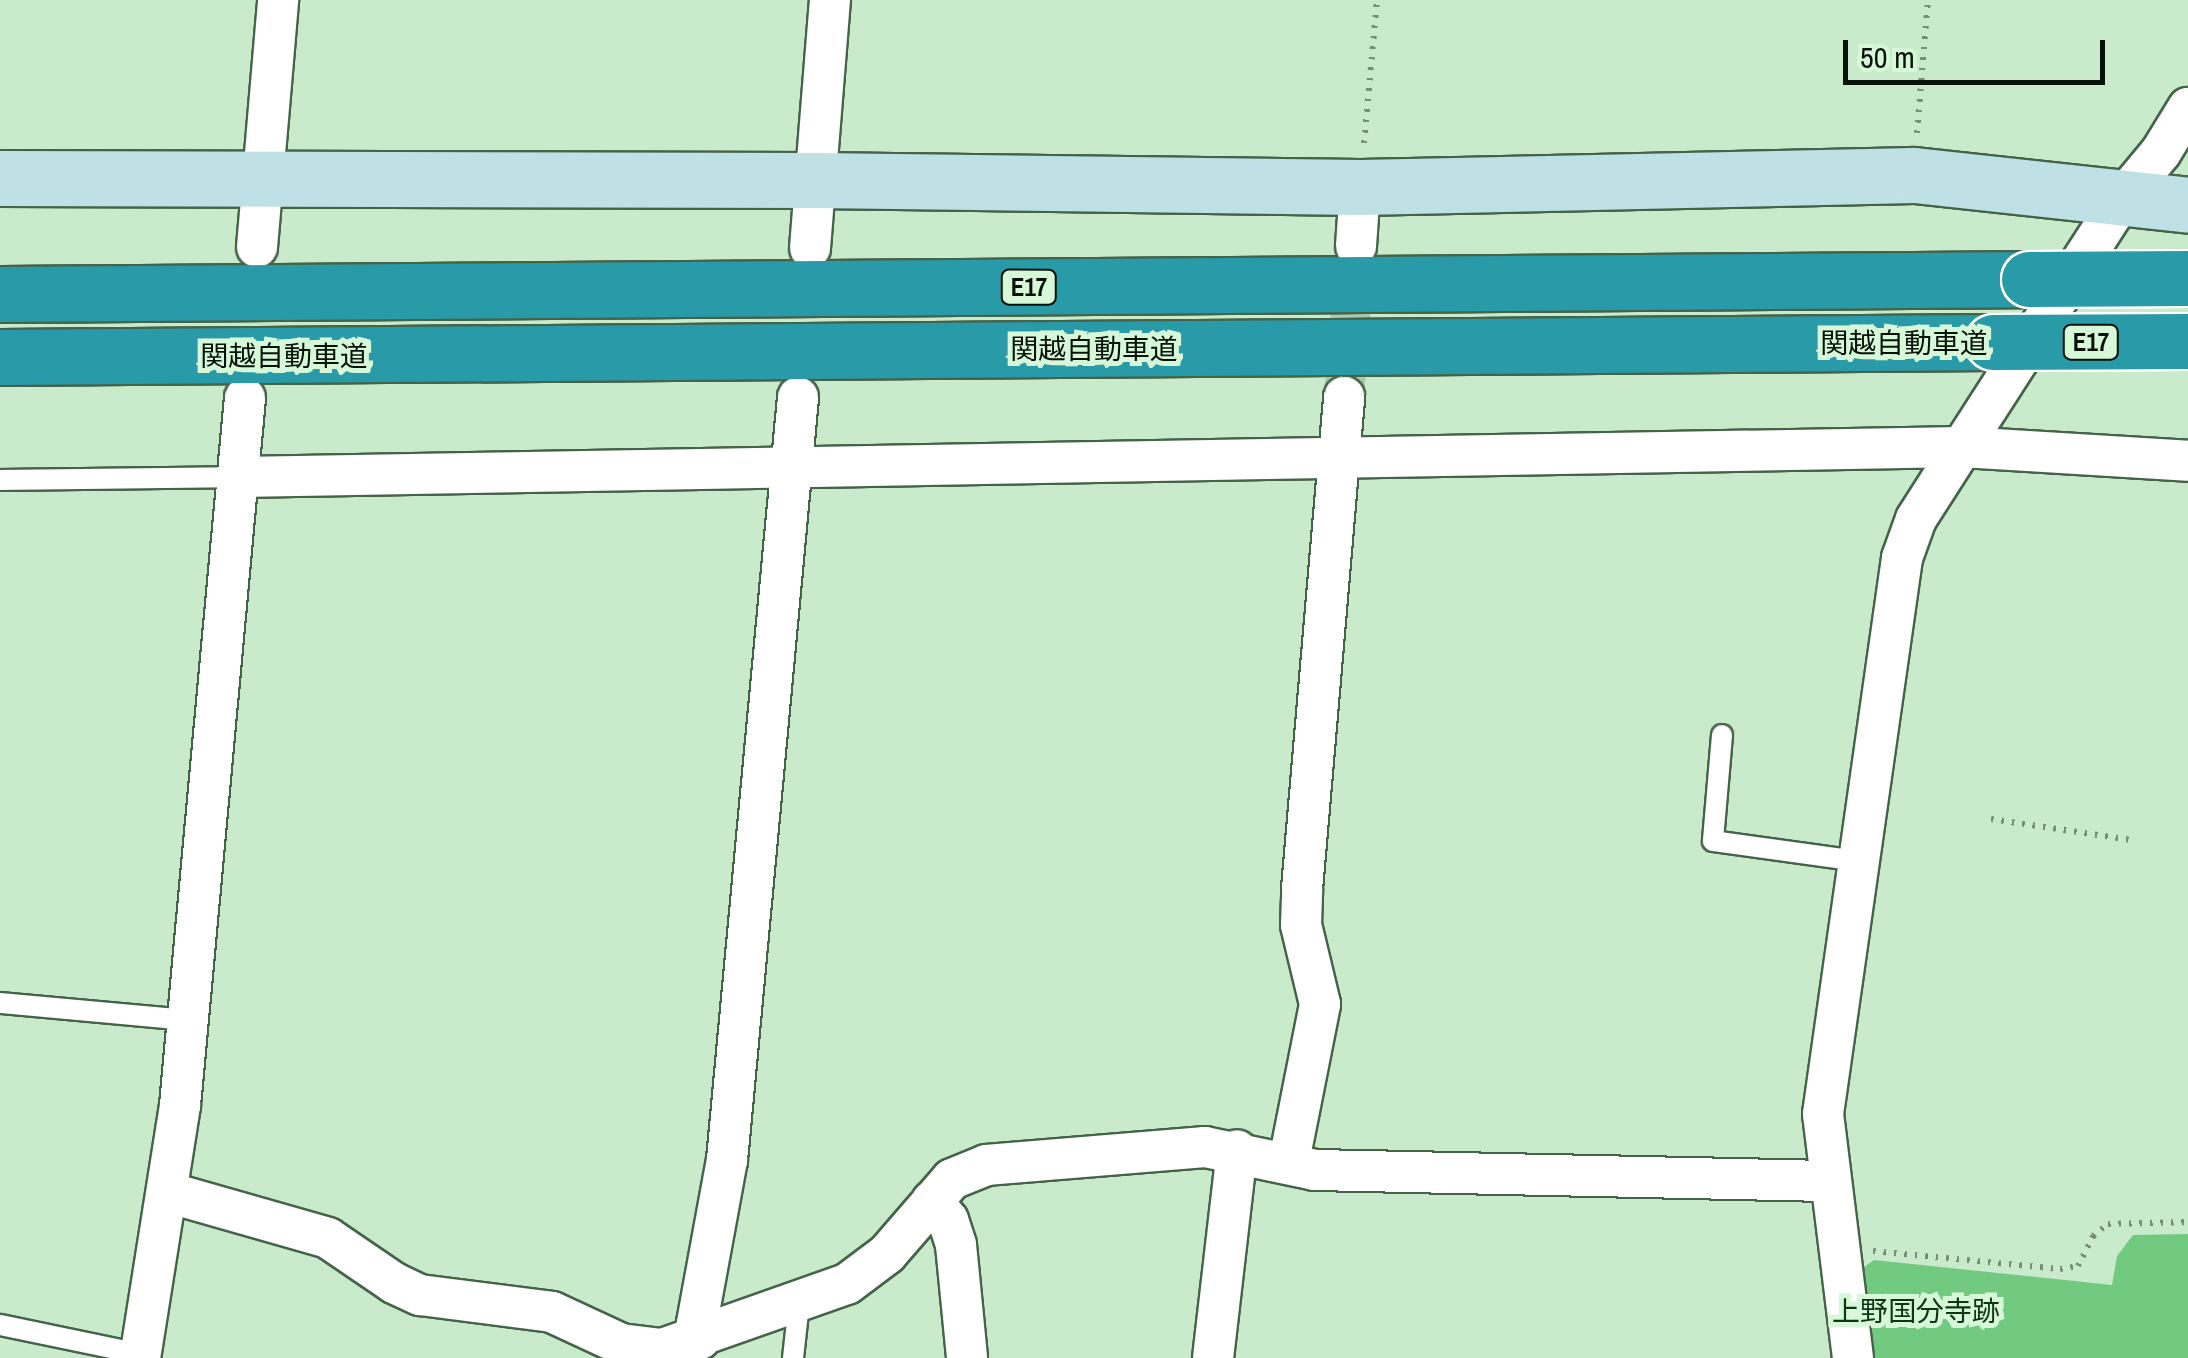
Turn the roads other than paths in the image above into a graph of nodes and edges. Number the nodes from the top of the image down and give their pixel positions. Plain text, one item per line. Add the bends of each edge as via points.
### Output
1 (278, 0) edge
2 (830, 0) edge
3 (2188, 108) edge
4 (263, 176) junction
5 (0, 178) edge
6 (815, 180) junction
7 (1360, 187) junction
8 (2121, 200) junction
9 (2188, 205) edge
10 (1356, 246) tunnel mouth
11 (257, 248) dead end
12 (810, 248) dead end
13 (2188, 278) edge
14 (14, 294) edge
15 (2188, 341) edge
16 (11, 357) edge
17 (1344, 396) tunnel mouth
18 (245, 398) dead end
19 (798, 398) dead end
20 (1962, 447) junction
21 (1340, 457) junction
22 (2188, 461) edge
23 (792, 465) junction
24 (239, 477) junction
25 (0, 480) edge
26 (1722, 735) dead end
27 (1858, 861) junction
28 (0, 1003) edge
29 (188, 1020) junction
30 (1236, 1150) junction
31 (1289, 1161) junction
32 (1829, 1181) junction
33 (168, 1192) junction
34 (932, 1200) junction
35 (799, 1304) junction
36 (0, 1325) edge
37 (700, 1339) junction
38 (631, 1353) edge
39 (140, 1356) edge
40 (793, 1358) edge
41 (967, 1358) edge
42 (1213, 1358) edge
43 (1853, 1358) edge

1 - 4 street
2 - 6 street
3 - 8 street
4 - 5 street
4 - 6 street
4 - 11 street
6 - 7 street
6 - 12 street
7 - 8 street via 1914,175
7 - 10 street
8 - 9 street
8 - 20 street
13 - 14 highway, E17, bridge
15 - 16 highway, 関越自動車道 / E17, bridge
17 - 21 street
18 - 24 street
19 - 23 street
20 - 21 street
20 - 22 street
20 - 27 street via 1916,520 1902,558
21 - 23 street
21 - 31 street via 1302,889 1301,925 1320,1004
23 - 24 street
23 - 37 street via 727,1160 697,1323
24 - 25 lane
24 - 29 street
26 - 27 lane via 1713,842
27 - 32 street via 1826,1080
28 - 29 lane
29 - 33 street
30 - 31 street
30 - 34 street via 1178,1147 986,1164 952,1178
30 - 42 street
31 - 32 street via 1315,1170
32 - 43 street
33 - 38 street via 328,1238 420,1295 552,1312
33 - 39 street
34 - 35 street via 877,1264
34 - 41 street via 956,1245
35 - 37 street
35 - 40 lane
36 - 39 lane
37 - 38 street

